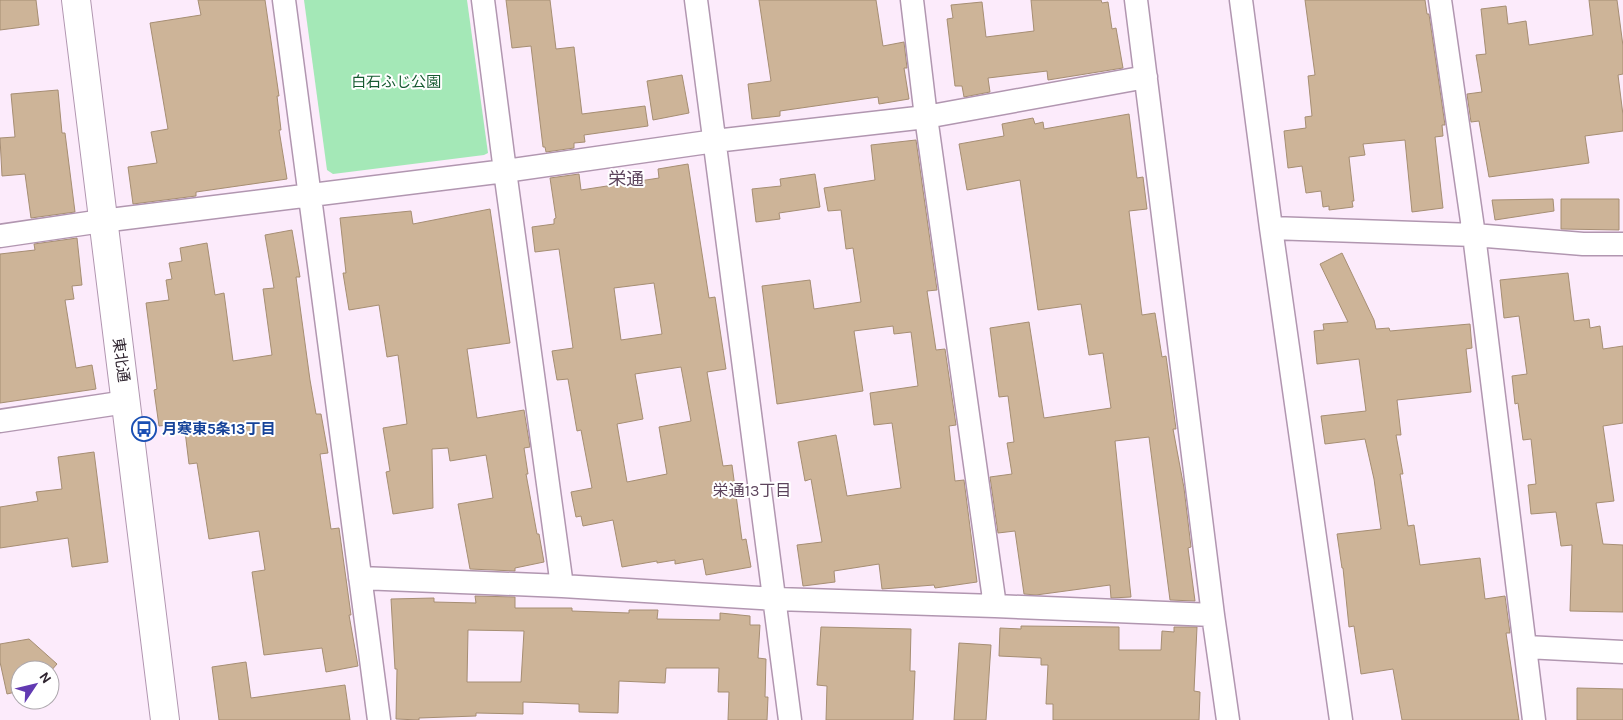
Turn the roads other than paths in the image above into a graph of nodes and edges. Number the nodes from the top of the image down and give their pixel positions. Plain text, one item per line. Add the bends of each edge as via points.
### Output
1 (76, 0) edge
2 (284, 0) edge
3 (484, 0) edge
4 (696, 0) edge
5 (912, 0) edge
6 (1136, 0) edge
7 (1241, 0) edge
8 (1440, 0) edge
9 (1146, 78) junction
10 (926, 117) junction
11 (715, 141) junction
12 (505, 171) junction
13 (311, 194) junction
14 (102, 220) junction
15 (1272, 228) junction
16 (1474, 234) junction
17 (0, 236) edge
18 (1623, 244) edge
19 (126, 402) junction
20 (0, 421) edge
21 (360, 578) junction
22 (562, 586) junction
23 (776, 599) junction
24 (995, 606) junction
25 (1213, 614) junction
26 (1526, 647) junction
27 (1623, 652) edge
28 (165, 720) edge
29 (379, 720) edge
30 (790, 720) edge
31 (1228, 720) edge
32 (1341, 720) edge
33 (1534, 720) edge

1 - 14 street, 東北通
2 - 13 street
3 - 12 street
4 - 11 street
5 - 10 street
6 - 9 street
7 - 15 street
8 - 16 street
9 - 10 street
9 - 25 street
10 - 11 street
10 - 24 street
11 - 12 street
11 - 23 street
12 - 13 street
12 - 22 street
13 - 14 street
13 - 21 street
14 - 17 street
14 - 19 street, 東北通
15 - 16 street
15 - 32 street
16 - 18 street via 1583,244
16 - 26 street
19 - 20 street
19 - 28 street, 東北通
21 - 22 street
21 - 29 street
22 - 23 street
23 - 24 street
23 - 30 street
24 - 25 street
25 - 31 street
26 - 27 street
26 - 33 street

